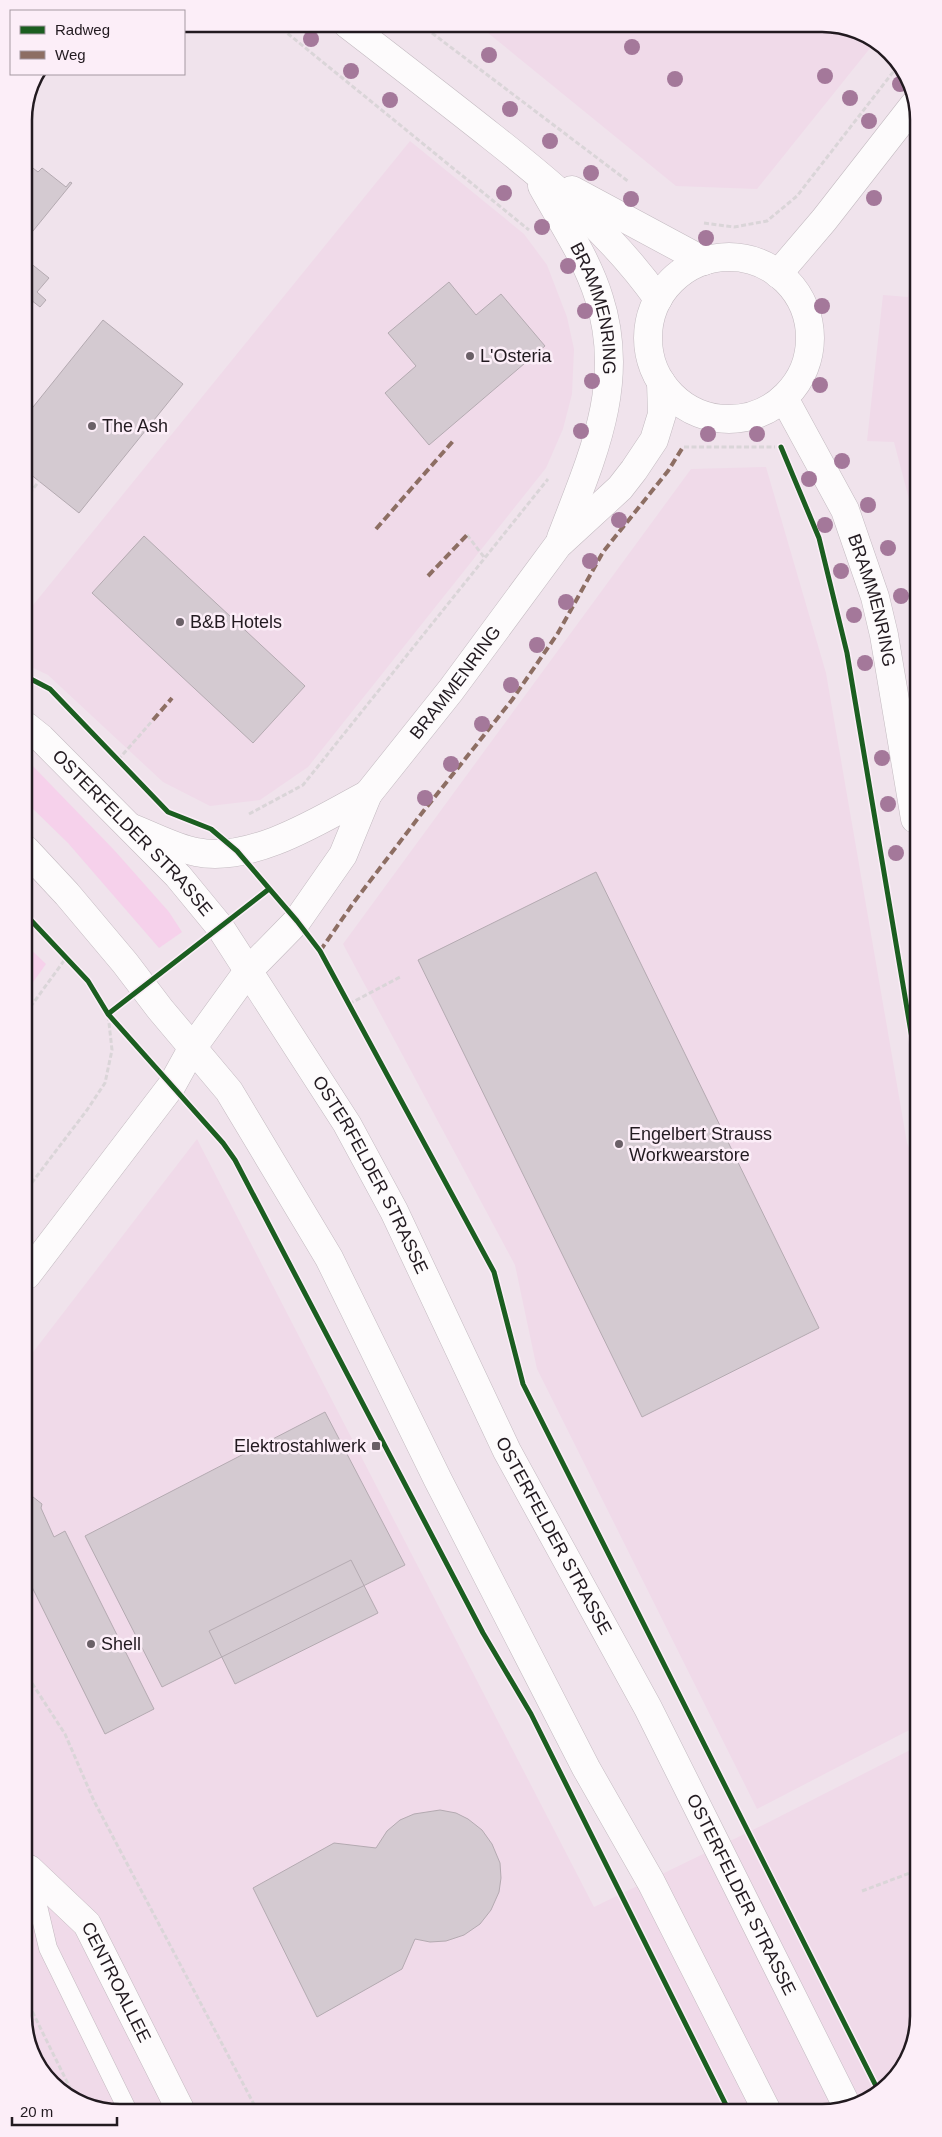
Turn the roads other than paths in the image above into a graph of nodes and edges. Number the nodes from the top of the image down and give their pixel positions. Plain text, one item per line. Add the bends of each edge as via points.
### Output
1 (358, 33) edge
2 (909, 111) edge
3 (531, 168) junction
4 (704, 261) junction
5 (778, 274) junction
6 (658, 299) junction
7 (661, 382) junction
8 (784, 398) junction
9 (558, 545) junction
10 (33, 731) edge
11 (910, 789) edge
12 (368, 794) junction
13 (132, 828) junction
14 (33, 857) edge
15 (248, 971) junction
16 (193, 1047) junction
17 (32, 1268) edge
18 (32, 1873) edge
19 (32, 1883) edge
20 (845, 2101) edge
21 (125, 2104) edge
22 (178, 2104) edge
23 (763, 2104) edge

1 - 3 street, BRAMMENRING
2 - 5 street
3 - 4 street, BRAMMENRING
3 - 6 street, BRAMMENRING via 588,218 633,265
3 - 9 street, BRAMMENRING via 589,272 599,298 610,351 607,402 600,431
4 - 5 street, BRAMMENRING via 730,257 744,259
4 - 6 street, BRAMMENRING via 688,268 665,288
5 - 8 street, BRAMMENRING via 802,303 810,331 803,372
6 - 7 street, BRAMMENRING via 649,327 649,343
7 - 8 street, BRAMMENRING via 685,408 721,419 734,420 757,414
7 - 9 street, BRAMMENRING via 662,414 654,440 620,488
8 - 11 street, BRAMMENRING via 845,510 875,597
9 - 12 street, BRAMMENRING via 451,690
10 - 13 street, OSTERFELDER STRASSE
12 - 13 street, BRAMMENRING via 253,850 214,854 196,852
12 - 15 street, BRAMMENRING via 343,855 297,921
13 - 15 street, OSTERFELDER STRASSE via 202,905
14 - 16 street
15 - 16 street
15 - 20 street, OSTERFELDER STRASSE via 347,1124 394,1211 506,1451 648,1708
16 - 17 street via 172,1085
16 - 23 street via 228,1091 329,1258 560,1718 651,1882
18 - 22 street, CENTROALLEE via 87,1924
19 - 21 lane via 48,1948

